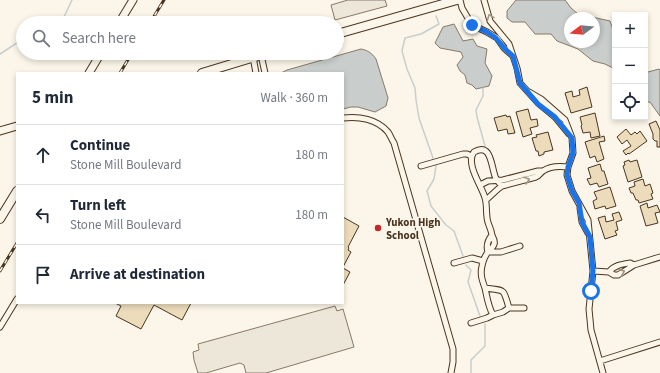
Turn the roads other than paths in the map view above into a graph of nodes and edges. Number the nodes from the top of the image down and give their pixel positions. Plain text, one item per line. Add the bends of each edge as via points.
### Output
1 (133, 0) edge
2 (457, 0) edge
3 (460, 0) edge
4 (484, 0) edge
5 (123, 16) edge
6 (497, 30) junction
7 (344, 32) edge
8 (491, 35) junction
9 (513, 56) junction
10 (97, 60) edge
11 (243, 60) edge
12 (253, 60) edge
13 (265, 60) edge
14 (90, 72) edge
15 (205, 72) edge
16 (256, 72) edge
17 (265, 72) edge
18 (344, 118) edge
19 (16, 126) edge
20 (0, 131) edge
21 (471, 156) junction
22 (421, 166) dead end
23 (568, 167) junction
24 (542, 171) junction
25 (497, 180) junction
26 (480, 185) junction
27 (502, 186) junction
28 (16, 193) edge
29 (486, 200) junction
30 (0, 219) edge
31 (520, 246) dead end
32 (488, 252) junction
33 (660, 257) edge
34 (483, 260) junction
35 (454, 263) dead end
36 (634, 265) junction
37 (593, 271) junction
38 (609, 272) junction
39 (485, 288) junction
40 (16, 301) edge
41 (509, 308) junction
42 (524, 308) dead end
43 (494, 315) junction
44 (471, 323) dead end
45 (0, 327) edge
46 (660, 342) edge
47 (600, 361) junction
48 (451, 373) edge
49 (603, 373) edge

1 - 5 main road
2 - 7 main road
3 - 8 street via 472,25
6 -> 4 street via 490,21
6 - 8 street
6 - 9 street via 509,44
8 - 9 street
9 - 23 street via 520,83 565,120 572,138 573,153
10 - 14 main road
11 - 15 main road
12 - 16 street
13 - 17 street
18 - 48 street via 362,118 379,124 394,144 453,349
19 - 20 main road
21 - 22 street via 463,154
21 - 25 street via 479,150 488,153
21 - 26 street via 475,176
23 - 24 street via 554,167
23 - 37 street via 567,175 572,191 588,220
24 - 25 street
27 -> 24 street via 539,176
25 - 26 street
25 - 27 street
26 - 29 street
27 - 29 street
28 - 30 main road
29 - 32 street via 487,218 494,240 492,249
31 - 32 street via 501,252
32 - 34 street
33 - 36 street
34 - 35 street via 472,258
34 - 39 street via 481,273
38 -> 36 street via 618,275
36 - 38 street via 620,265 611,268
37 - 38 street
37 - 47 street via 589,309 591,330
39 - 41 street via 503,291
39 - 43 street via 488,304
40 - 45 street
41 - 42 street
41 - 43 street
43 - 44 street
46 - 47 street
47 - 49 street

